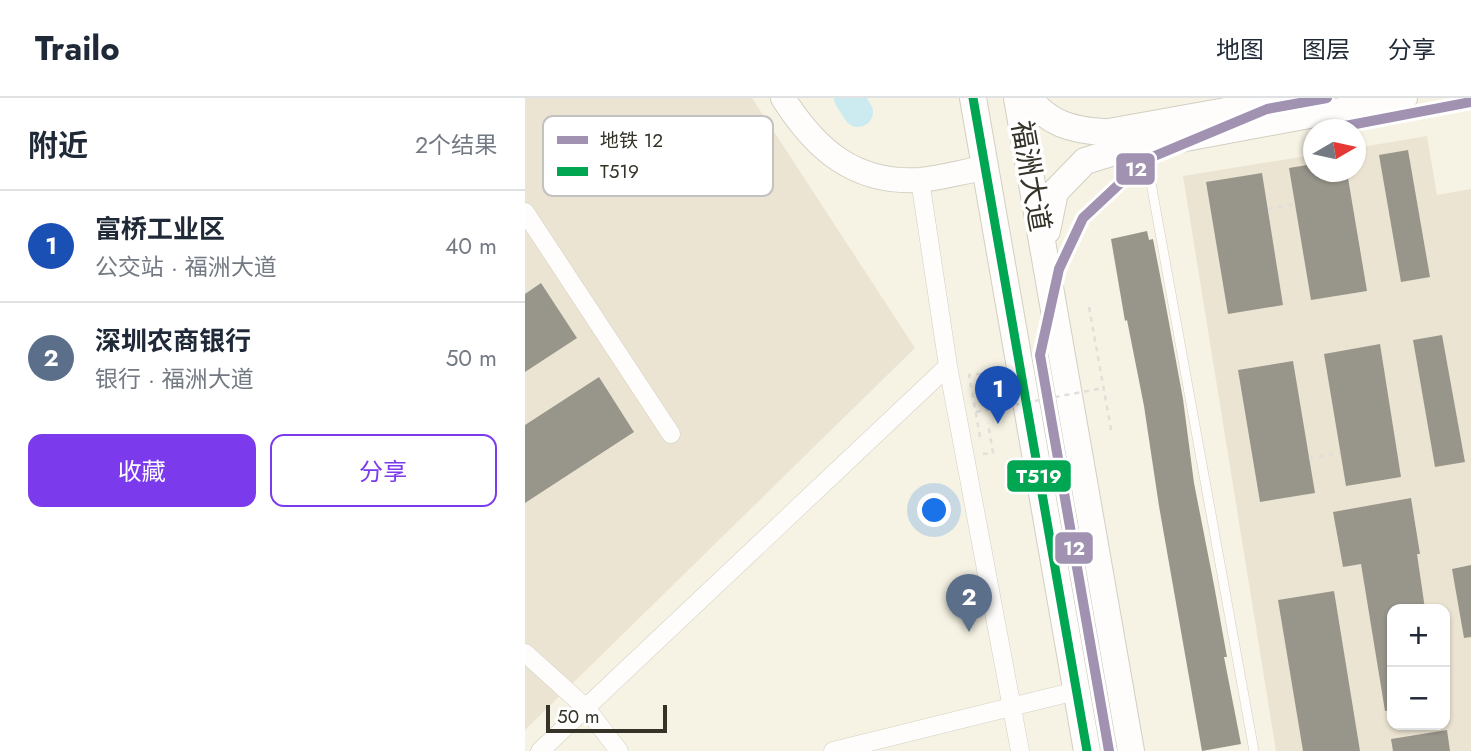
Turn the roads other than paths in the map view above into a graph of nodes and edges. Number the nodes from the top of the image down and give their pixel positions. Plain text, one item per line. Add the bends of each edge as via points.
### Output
1 (783, 98) edge
2 (973, 98) edge
3 (1017, 98) edge
4 (1029, 98) edge
5 (1293, 98) edge
6 (1405, 98) edge
7 (1107, 142) junction
8 (1144, 147) junction
9 (985, 167) junction
10 (919, 180) junction
11 (525, 212) edge
12 (1044, 247) junction
13 (949, 366) junction
14 (671, 434) dead end
15 (525, 653) edge
16 (1076, 691) junction
17 (1011, 706) junction
18 (586, 708) junction
19 (540, 751) edge
20 (619, 751) edge
21 (833, 751) edge
22 (1020, 751) edge
23 (1087, 751) edge
24 (1131, 751) edge
25 (1254, 751) edge

1 - 10 street via 816,143 848,167 876,177
2 - 9 main road, 福洲大道
3 - 12 main road, 福洲大道
4 - 7 main road via 1056,121
5 - 7 street
6 - 8 street
7 - 8 street
7 - 12 main road via 1055,192
8 - 25 lane
9 - 10 street
9 - 16 main road, 福洲大道
10 - 13 street
11 - 14 street
12 - 24 main road, 福洲大道
13 - 17 street
13 - 18 street
15 - 18 street
16 - 17 street
16 - 23 main road, 福洲大道
17 - 21 street
17 - 22 street
18 - 19 street
18 - 20 street

